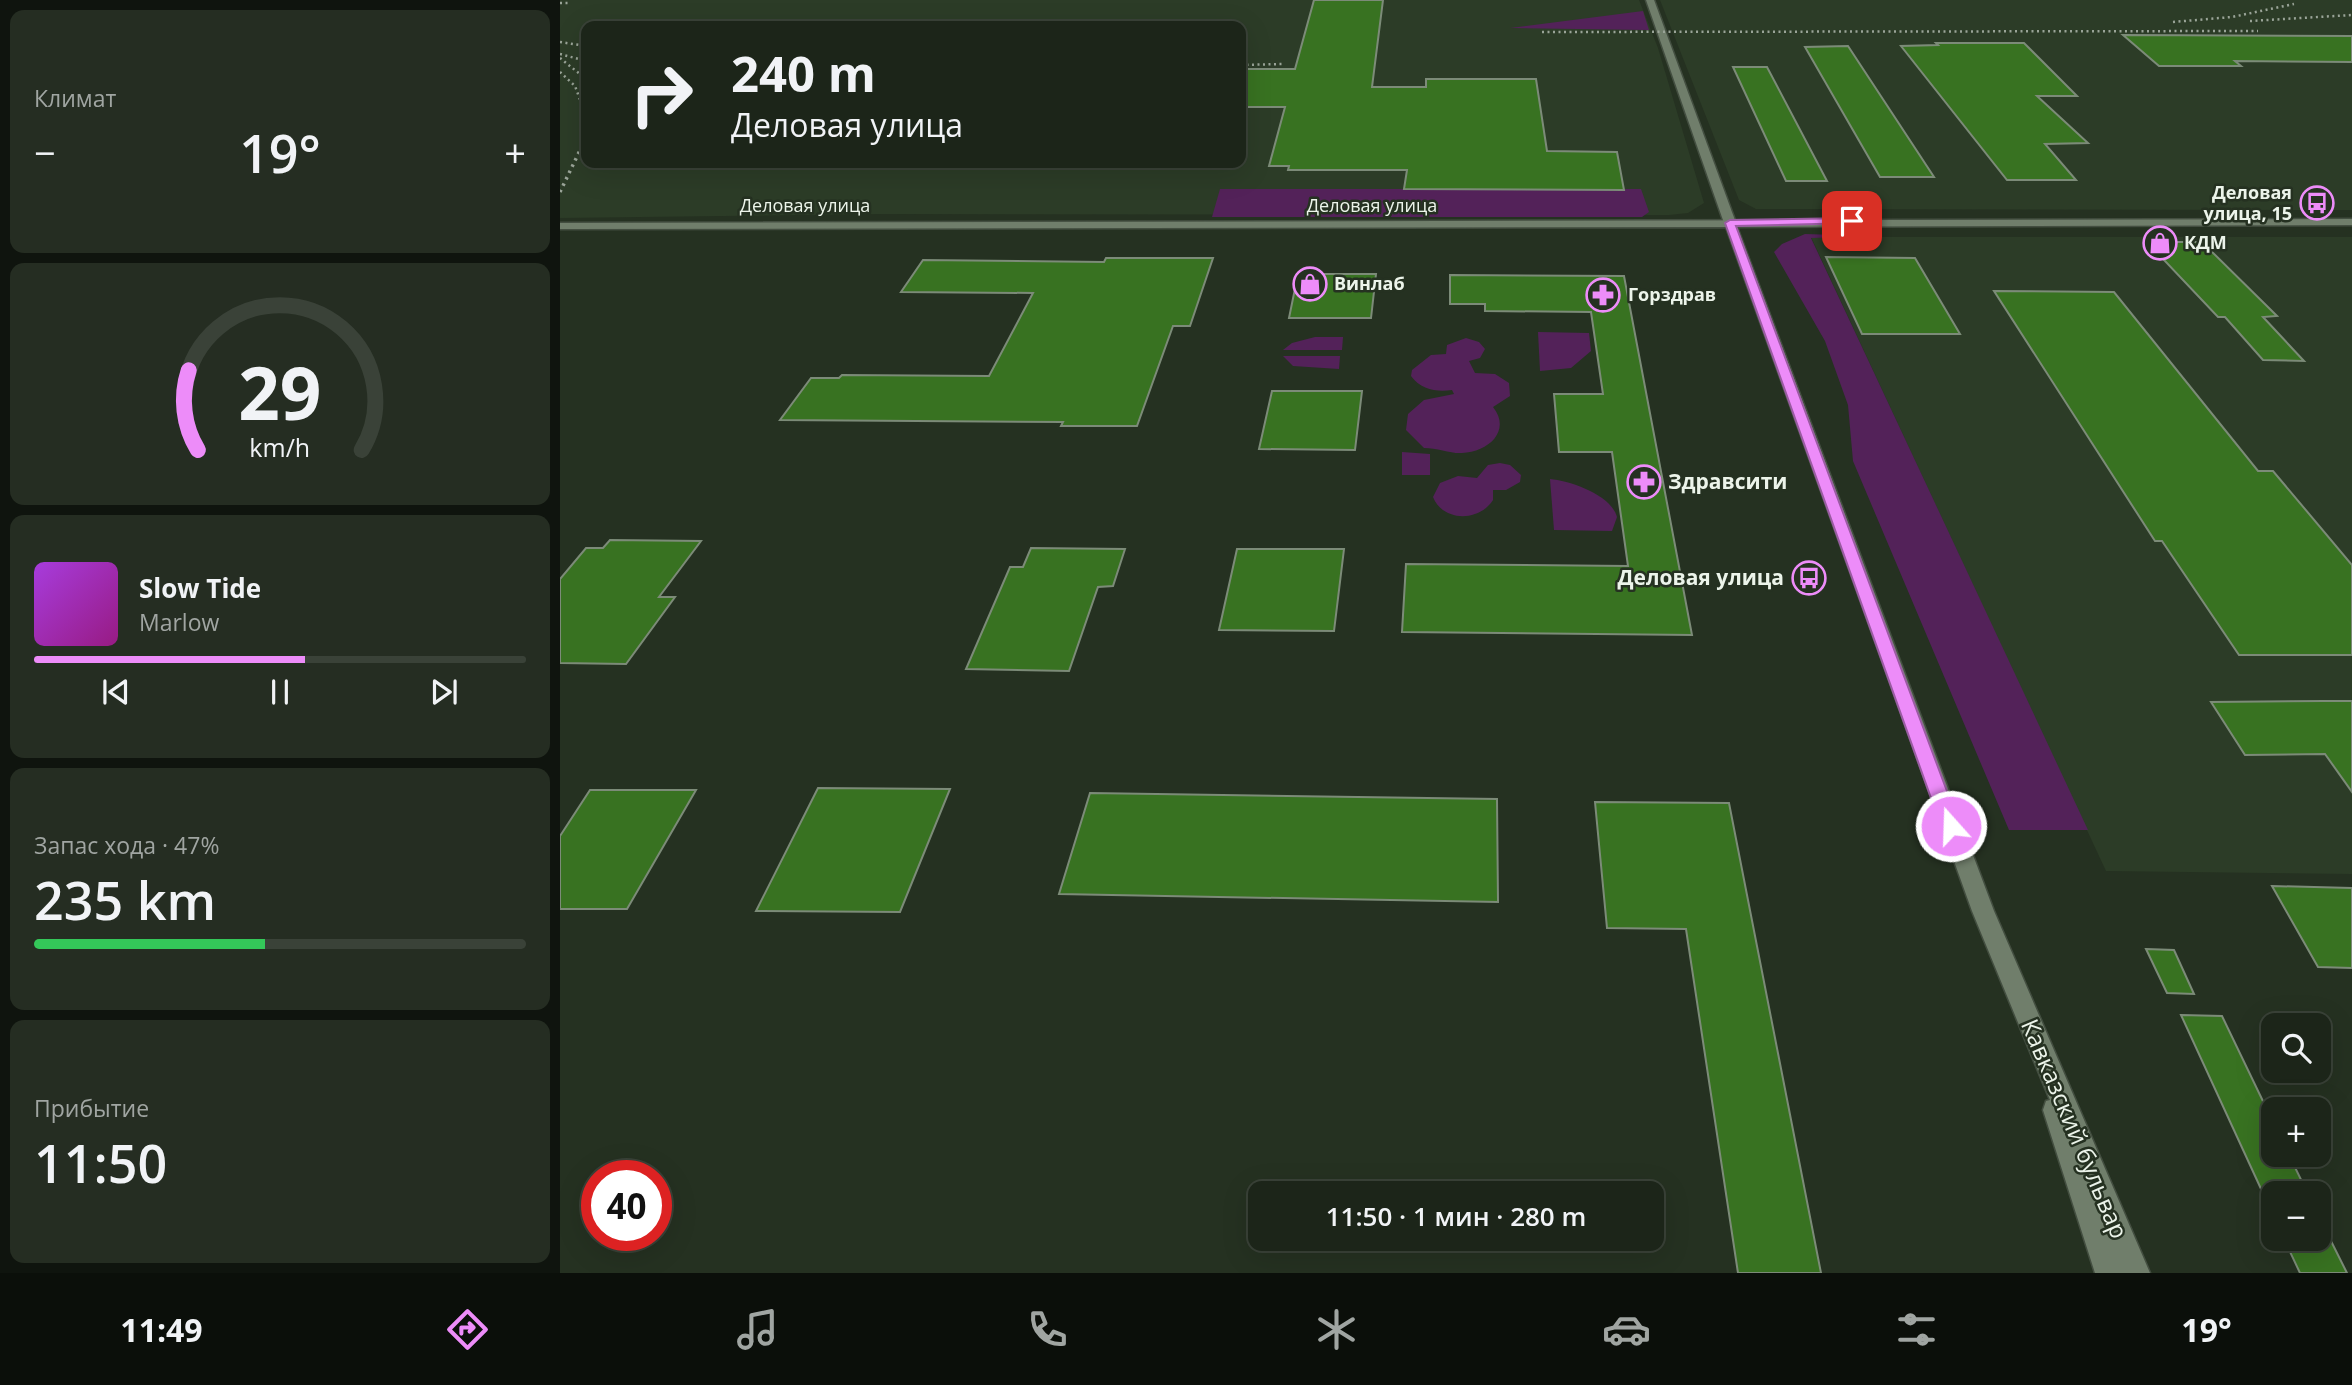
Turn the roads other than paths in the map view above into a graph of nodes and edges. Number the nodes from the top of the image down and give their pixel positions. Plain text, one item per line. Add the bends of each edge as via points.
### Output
1 (1650, 0) edge
2 (2352, 222) edge
3 (1730, 223) junction
4 (560, 226) edge
5 (2012, 984) junction
6 (2109, 1273) edge
7 (2136, 1273) edge

1 - 3 street, Кавказский бульвар
2 - 3 street, Деловая улица
3 - 4 street, Деловая улица
3 - 5 street, Кавказский бульвар
5 - 6 street, Кавказский бульвар
5 - 7 street, Кавказский бульвар

